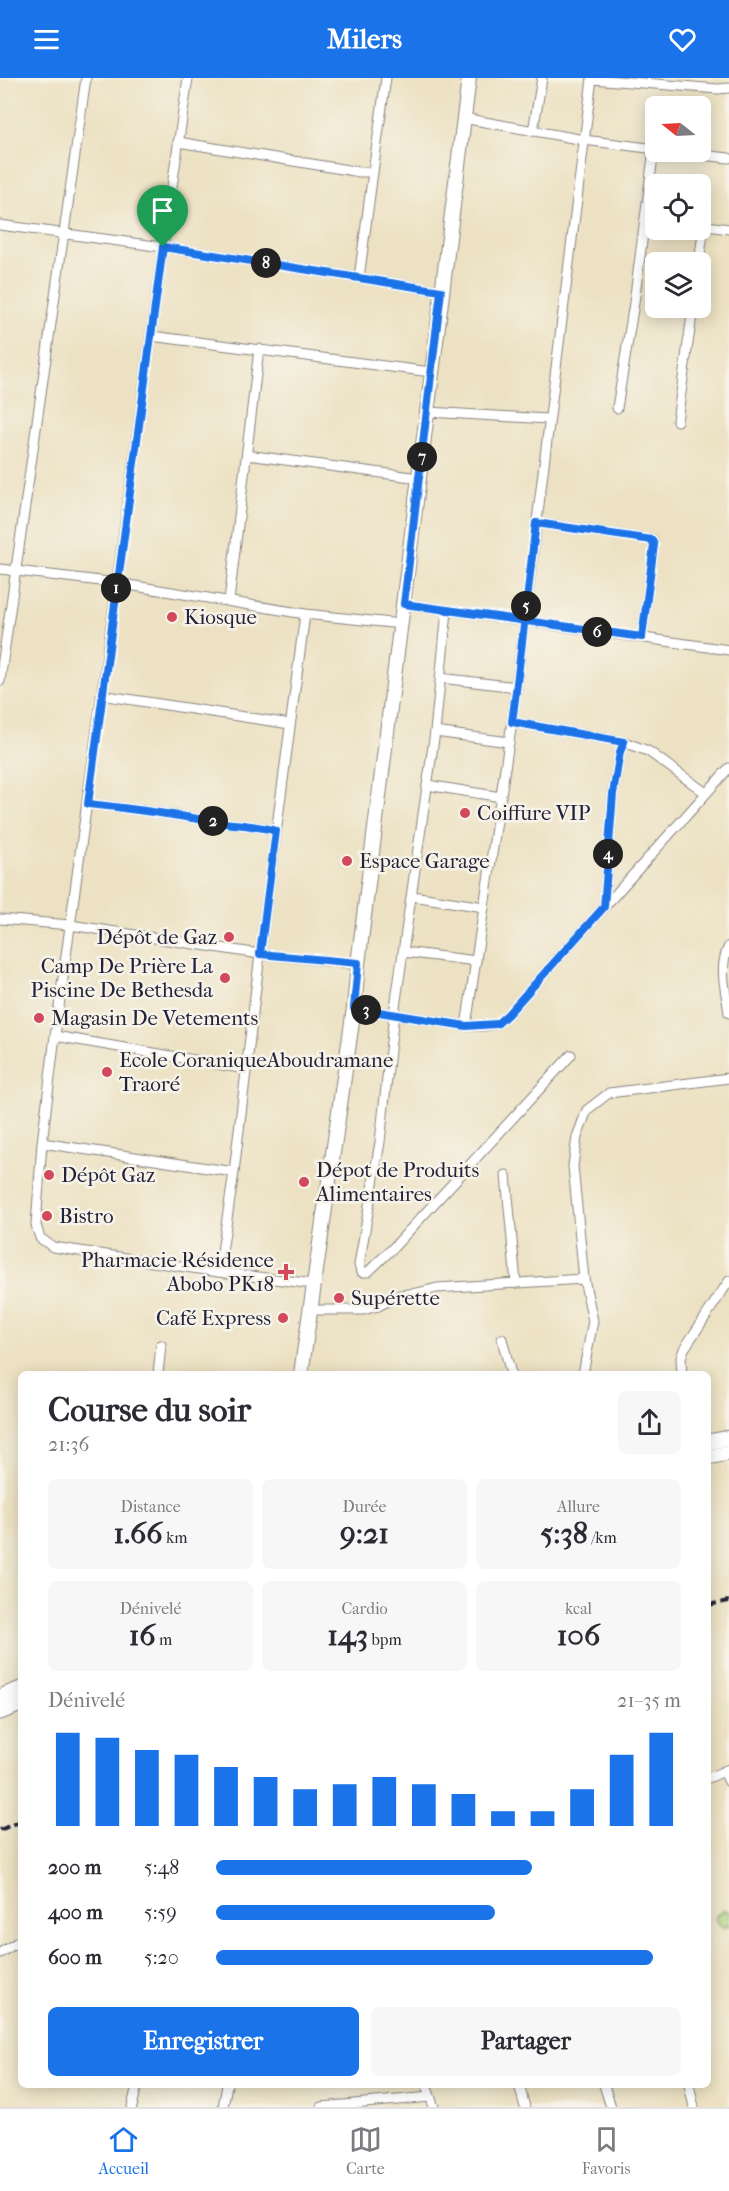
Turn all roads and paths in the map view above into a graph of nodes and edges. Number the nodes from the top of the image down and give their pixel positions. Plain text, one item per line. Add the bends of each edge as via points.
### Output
1 (86, 78) edge
2 (188, 78) edge
3 (386, 78) edge
4 (469, 78) edge
5 (542, 78) edge
6 (592, 78) edge
7 (729, 88) edge
8 (463, 118) junction
9 (533, 131) junction
10 (584, 140) junction
11 (178, 142) junction
12 (645, 148) edge
13 (711, 156) edge
14 (729, 158) edge
15 (373, 172) junction
16 (0, 225) edge
17 (711, 226) edge
18 (729, 229) edge
19 (62, 234) junction
20 (647, 240) edge
21 (163, 247) junction
22 (359, 278) junction
23 (441, 291) junction
24 (692, 318) edge
25 (151, 336) junction
26 (259, 349) junction
27 (431, 372) junction
28 (617, 408) dead end
29 (428, 412) junction
30 (548, 419) junction
31 (677, 422) dead end
32 (247, 455) junction
33 (419, 478) junction
34 (536, 523) junction
35 (0, 569) edge
36 (15, 571) junction
37 (117, 583) junction
38 (229, 601) junction
39 (404, 604) junction
40 (447, 611) junction
41 (305, 614) junction
42 (524, 622) junction
43 (401, 624) junction
44 (642, 637) junction
45 (729, 650) edge
46 (440, 678) junction
47 (0, 681) edge
48 (517, 687) junction
49 (101, 695) junction
50 (512, 722) junction
51 (290, 724) junction
52 (435, 732) junction
53 (509, 742) junction
54 (624, 742) junction
55 (729, 768) edge
56 (427, 785) junction
57 (706, 793) junction
58 (501, 797) junction
59 (88, 804) junction
60 (276, 831) junction
61 (412, 896) junction
62 (484, 907) junction
63 (604, 907) junction
64 (0, 919) edge
65 (70, 926) junction
66 (729, 946) edge
67 (404, 952) junction
68 (260, 954) junction
69 (476, 961) junction
70 (358, 963) junction
71 (354, 1008) junction
72 (729, 1013) edge
73 (394, 1014) junction
74 (466, 1026) junction
75 (55, 1036) junction
76 (571, 1055) dead end
77 (246, 1069) junction
78 (729, 1078) edge
79 (42, 1143) junction
80 (234, 1172) junction
81 (506, 1175) dead end
82 (219, 1272) junction
83 (584, 1279) junction
84 (729, 1281) edge
85 (516, 1283) junction
86 (313, 1284) junction
87 (310, 1310) junction
88 (502, 1339) dead end
89 (161, 1344) dead end
90 (158, 1371) edge
91 (301, 1371) edge
92 (510, 1371) edge
93 (584, 1371) edge
94 (682, 1371) edge
95 (729, 1438) edge
96 (711, 1441) edge
97 (729, 1453) edge
98 (711, 1456) edge
99 (18, 1690) edge
100 (0, 1697) edge
101 (18, 1705) edge
102 (0, 1712) edge
103 (727, 1770) edge
104 (711, 1777) edge
105 (729, 1782) edge
106 (18, 1942) edge
107 (0, 1953) edge
108 (136, 2088) edge
109 (226, 2088) edge
110 (427, 2088) edge
111 (520, 2088) edge
112 (605, 2088) edge
113 (690, 2088) edge
114 (430, 2097) junction
115 (132, 2107) edge
116 (223, 2107) edge
117 (321, 2107) edge
118 (434, 2107) edge
119 (525, 2107) edge
120 (611, 2107) edge
121 (694, 2107) edge

1 - 19 street
2 - 11 street
3 - 15 street
4 - 8 street
5 - 9 street
6 - 7 street
6 - 10 street
8 - 9 street
8 - 23 street
9 - 10 street
10 - 12 street
10 - 30 street
11 - 15 street
11 - 21 street
13 - 14 street
15 - 22 street
16 - 19 street
17 - 18 street
19 - 21 street
19 - 36 street
20 - 28 street
21 - 22 street
21 - 25 street
22 - 23 street
23 - 27 street
24 - 31 street
25 - 26 street
25 - 37 street
26 - 27 street
26 - 32 street
27 - 29 street
29 - 30 street
29 - 33 street
30 - 34 street
32 - 33 street
32 - 38 street
33 - 39 street
34 - 42 street
34 - 44 street via 652,540
35 - 36 street
36 - 37 street
36 - 47 street
37 - 38 street
37 - 49 street
38 - 41 street
39 - 40 street
39 - 43 street
40 - 42 street
40 - 46 street
41 - 43 street
41 - 51 street
42 - 44 street
42 - 48 street
43 - 70 street
44 - 45 street
46 - 48 street
46 - 52 street
48 - 50 street
49 - 51 street
49 - 59 street
50 - 53 street
50 - 54 street
51 - 60 street
52 - 53 street
52 - 56 street
53 - 58 street
54 - 57 street via 648,751
54 - 63 street via 613,794
55 - 57 street
56 - 58 street
56 - 61 street
57 - 63 street
58 - 62 street
59 - 60 street
59 - 65 street
60 - 68 street
61 - 62 street
61 - 67 street
62 - 69 street
63 - 74 street via 497,1024
64 - 65 street
65 - 68 street
65 - 75 street
66 - 72 street via 722,966
67 - 69 street
67 - 73 street
68 - 70 street
68 - 77 street
69 - 74 street
70 - 71 street
71 - 73 street
71 - 86 street
73 - 74 street
73 - 76 street via 377,1164 359,1264 362,1272 368,1272 393,1248
75 - 77 street
75 - 79 street
77 - 80 street
78 - 83 street via 609,1093 587,1110 577,1137 573,1166
79 - 80 street
79 - 82 street via 36,1225 40,1238 52,1246
80 - 82 street
81 - 85 street
82 - 86 street
83 - 85 street
83 - 93 street via 593,1321
84 - 94 street via 684,1349
85 - 87 street via 437,1288 400,1295 363,1310
86 - 87 street
87 - 91 street
88 - 92 street
89 - 90 street
95 - 96 main road
97 - 98 main road
99 - 100 main road
101 - 102 main road
103 - 104 street
103 - 105 street
106 - 107 street
108 - 115 street
109 - 116 street
110 - 114 street
111 - 119 street
112 - 120 street
113 - 121 street
114 - 117 street
114 - 118 street

